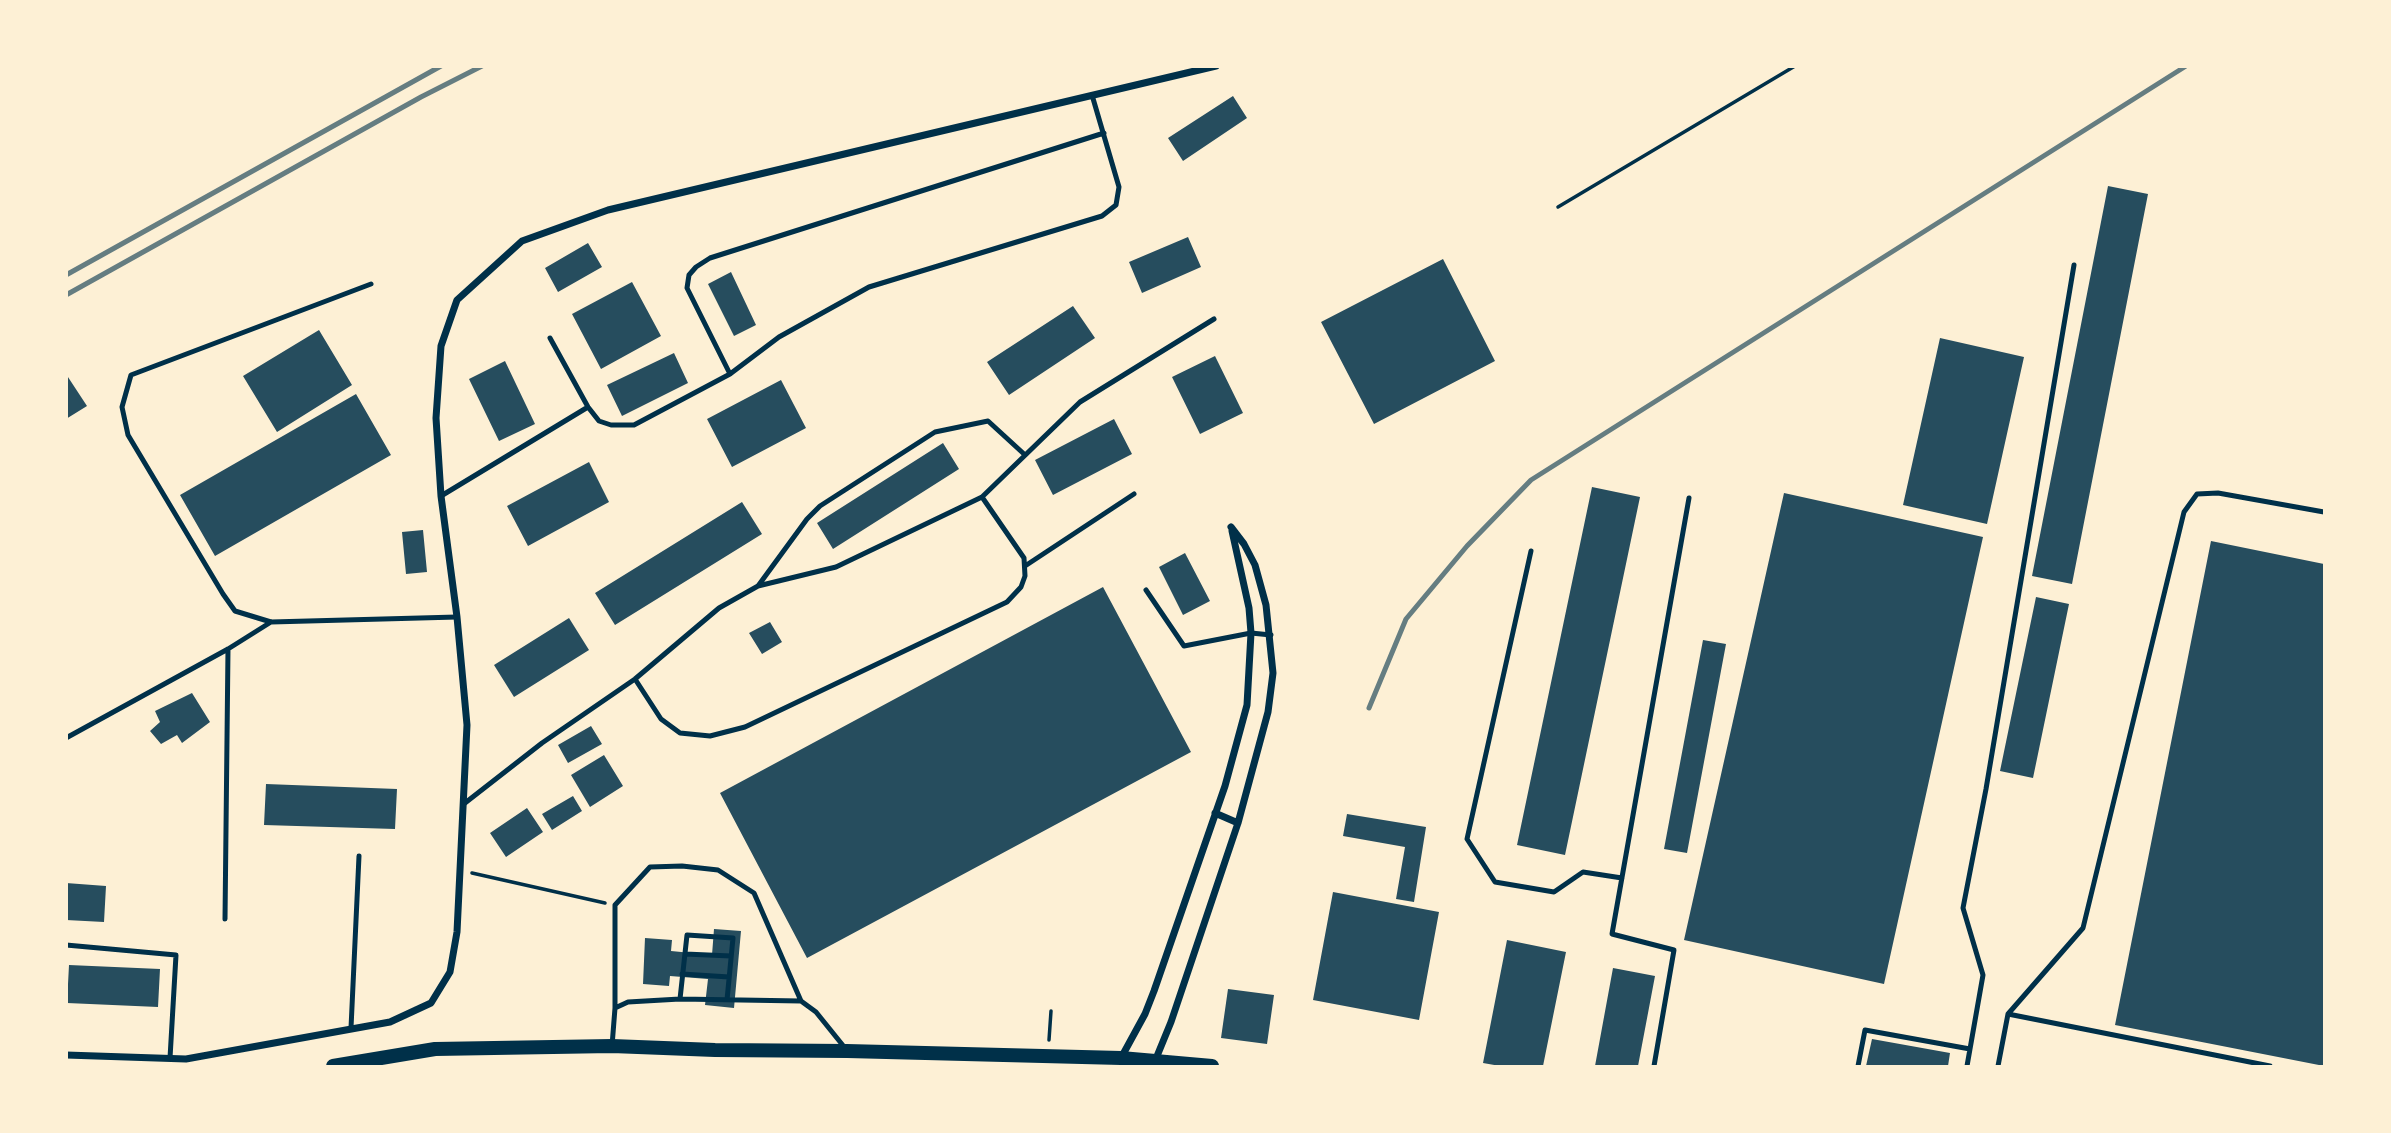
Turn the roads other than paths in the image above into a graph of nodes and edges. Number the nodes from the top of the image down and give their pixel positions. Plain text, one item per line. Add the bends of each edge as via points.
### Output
1 (1216, 66) edge
2 (1093, 95) junction
3 (1104, 133) junction
4 (2074, 265) dead end
5 (371, 284) dead end
6 (1214, 319) dead end
7 (550, 338) dead end
8 (730, 374) junction
9 (588, 407) junction
10 (1024, 454) junction
11 (1134, 494) dead end
12 (441, 496) junction
13 (982, 497) junction
14 (1689, 498) dead end
15 (2325, 512) edge
16 (1531, 551) dead end
17 (1025, 566) junction
18 (758, 586) junction
19 (1146, 590) dead end
20 (457, 617) junction
21 (271, 622) junction
22 (1251, 634) junction
23 (1271, 635) junction
24 (228, 649) junction
25 (635, 679) junction
26 (66, 737) edge
27 (465, 803) junction
28 (1215, 813) junction
29 (1238, 823) junction
30 (359, 856) dead end
31 (1622, 878) junction
32 (225, 919) dead end
33 (66, 945) edge
34 (685, 954) junction
35 (731, 956) junction
36 (682, 974) junction
37 (729, 977) junction
38 (680, 999) junction
39 (727, 1000) junction
40 (801, 1001) junction
41 (615, 1008) junction
42 (2008, 1014) junction
43 (351, 1028) junction
44 (612, 1046) junction
45 (1970, 1049) junction
46 (847, 1051) junction
47 (66, 1055) edge
48 (170, 1058) junction
49 (1121, 1058) junction
50 (1155, 1061) junction
51 (333, 1066) edge
52 (1212, 1066) edge
53 (1654, 1066) edge
54 (1858, 1066) edge
55 (1967, 1066) edge
56 (1998, 1066) edge
57 (2270, 1066) edge

1 - 2 street
2 - 3 lane
2 - 12 street via 608,210 522,241 457,300 441,346 436,418
3 - 8 lane via 1119,187 1116,205 1102,216 869,287 779,337
3 - 8 lane via 710,258 696,267 687,288
4 - 45 lane via 1963,908 1983,975
5 - 21 lane via 131,375 122,407 128,435 235,611
6 - 10 lane via 1080,402
7 - 9 lane
8 - 9 lane via 634,425 599,421
9 - 12 lane
10 - 13 lane
10 - 18 lane via 988,421 935,432 820,506
11 - 17 lane
12 - 20 street
13 - 17 lane
13 - 18 lane via 836,567
14 - 31 lane
15 - 42 lane via 2218,493 2197,494 2184,512 2083,928
16 - 31 lane via 1468,839 1495,882 1554,892 1583,872
17 - 25 lane via 1021,587 1007,602 745,727 710,736 680,733 661,719
18 - 25 lane via 719,608
19 - 22 lane via 1184,646
20 - 21 lane
20 - 27 street via 467,725
21 - 24 lane
22 - 23 lane
22 - 23 street via 1231,527 1255,565
22 - 28 street via 1247,705
23 - 29 street via 1268,712
24 - 26 lane
24 - 32 lane
25 - 27 lane via 541,743
27 - 43 street via 450,972 431,1003 390,1022
28 - 29 street
28 - 49 street via 1154,991
29 - 50 street
30 - 43 lane
31 - 53 lane via 1612,934 1674,950
33 - 48 lane via 176,954
34 - 35 lane
34 - 35 lane via 687,935 733,938
34 - 36 lane
35 - 37 lane
36 - 37 lane
36 - 38 lane
37 - 39 lane
38 - 39 lane
38 - 41 lane via 628,1002
39 - 40 lane
40 - 41 lane via 754,892 718,870 650,867 615,905
40 - 46 lane via 816,1012
41 - 44 lane
42 - 56 lane
42 - 57 lane
43 - 48 street via 186,1059
44 - 46 main road
44 - 51 main road via 435,1049
45 - 54 lane via 1865,1030
45 - 55 lane
46 - 49 main road
47 - 48 street
49 - 50 main road
50 - 52 main road

